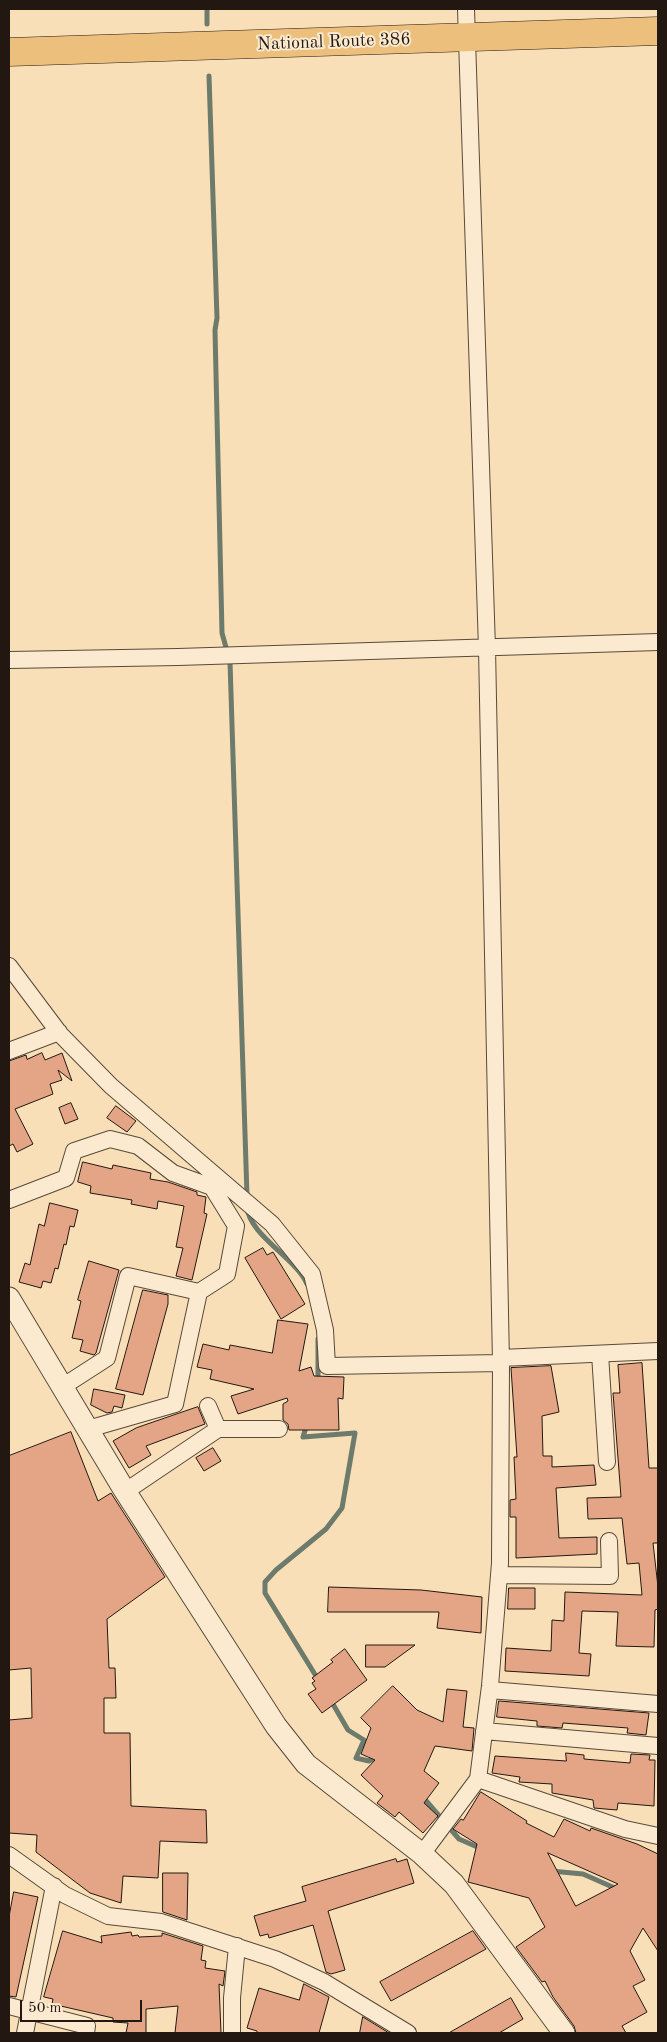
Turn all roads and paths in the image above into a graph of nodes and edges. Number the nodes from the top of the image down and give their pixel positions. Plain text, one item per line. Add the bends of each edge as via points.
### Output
1 (466, 9) edge
2 (658, 31) edge
3 (466, 37) junction
4 (9, 52) edge
5 (658, 642) edge
6 (486, 648) junction
7 (9, 660) edge
8 (9, 966) edge
9 (59, 1032) junction
10 (9, 1051) edge
11 (9, 1200) edge
12 (199, 1292) junction
13 (9, 1298) edge
14 (658, 1352) edge
15 (600, 1354) junction
16 (501, 1361) junction
17 (62, 1387) junction
18 (208, 1406) dead end
19 (88, 1429) junction
20 (218, 1429) junction
21 (278, 1429) dead end
22 (607, 1462) dead end
23 (126, 1491) junction
24 (609, 1541) dead end
25 (499, 1575) junction
26 (490, 1690) junction
27 (658, 1704) edge
28 (484, 1731) junction
29 (658, 1746) edge
30 (478, 1779) junction
31 (658, 1836) edge
32 (422, 1854) junction
33 (9, 1855) edge
34 (54, 1886) junction
35 (237, 1946) junction
36 (9, 2006) edge
37 (29, 2012) junction
38 (25, 2033) edge
39 (86, 2033) edge
40 (232, 2033) edge
41 (408, 2033) edge
42 (564, 2033) edge

1 - 3 street
2 - 3 highway, National Route 386
3 - 4 highway, National Route 386
3 - 6 street
5 - 6 street
6 - 7 street
6 - 16 street
8 - 9 street
9 - 10 street
9 - 16 street via 111,1086 272,1224 312,1274 326,1330 328,1366
11 - 12 street via 66,1178 74,1151 110,1139 138,1146 173,1173 212,1187 236,1226 227,1274
12 - 17 street via 128,1276 107,1358
12 - 19 street via 175,1404
13 - 17 street
14 - 15 street
15 - 16 street
15 - 22 street
16 - 25 street
17 - 19 street
18 - 20 street
19 - 23 street
20 - 21 street
20 - 23 street
23 - 32 street via 276,1726 306,1764
24 - 25 street via 610,1576
25 - 26 street
26 - 27 street
26 - 28 street
28 - 29 street
28 - 30 street
30 - 31 street via 626,1829
30 - 32 street
32 - 42 street via 454,1884
33 - 34 street
34 - 35 street via 108,1916 161,1922
34 - 37 street
35 - 40 street
35 - 41 street via 275,1959 324,1982
36 - 37 street
37 - 38 street
37 - 39 street via 87,2026

